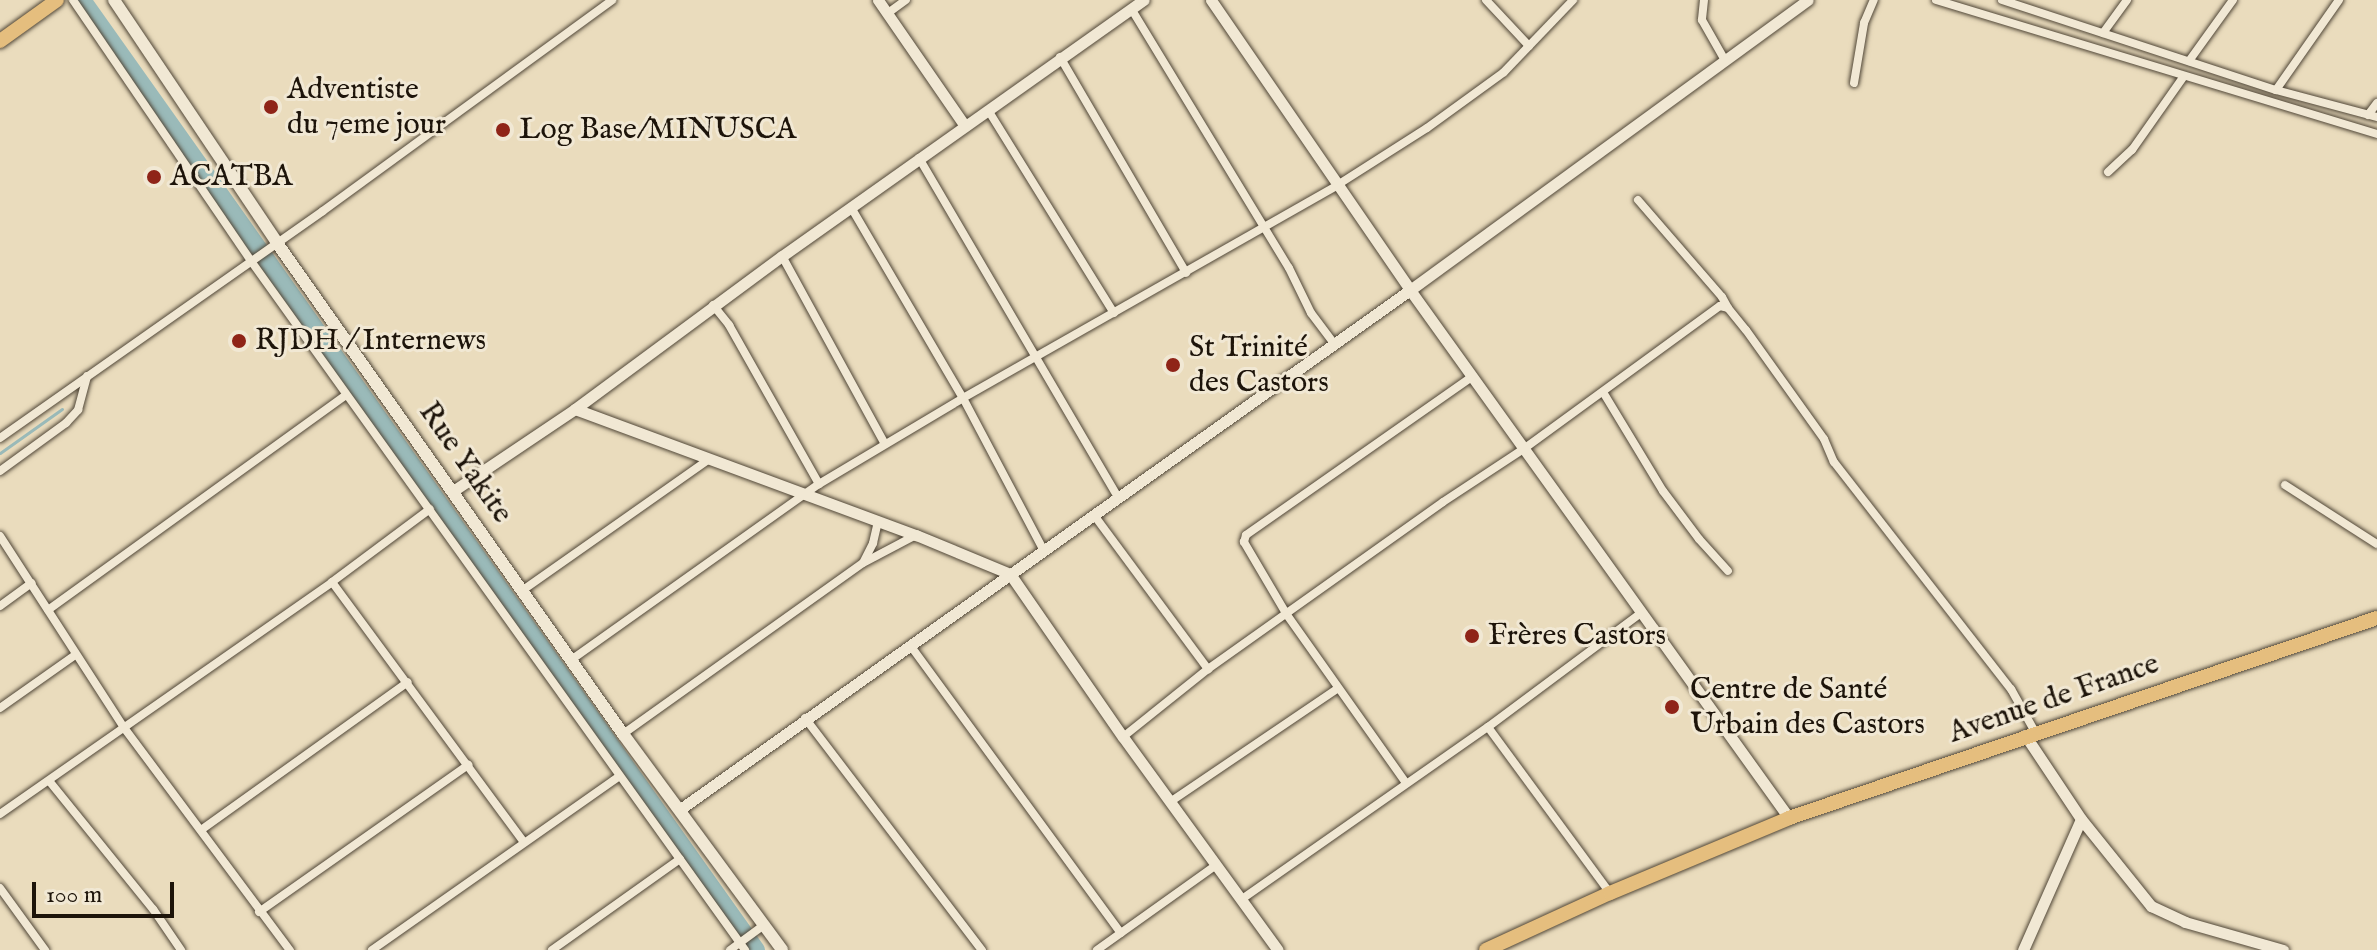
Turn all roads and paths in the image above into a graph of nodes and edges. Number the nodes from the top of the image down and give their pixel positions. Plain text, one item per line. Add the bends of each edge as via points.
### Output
1 (57, 0) edge
2 (73, 0) edge
3 (114, 0) edge
4 (612, 0) edge
5 (878, 0) edge
6 (906, 0) edge
7 (1144, 0) edge
8 (1211, 0) edge
9 (1486, 0) edge
10 (1573, 0) edge
11 (1704, 0) edge
12 (1807, 0) edge
13 (1874, 0) edge
14 (1936, 0) edge
15 (2002, 0) edge
16 (2127, 0) edge
17 (2233, 0) edge
18 (2339, 0) edge
19 (2022, 3) edge
20 (1132, 10) junction
21 (888, 13) junction
22 (2103, 33) junction
23 (0, 41) edge
24 (1529, 46) junction
25 (1060, 57) junction
26 (2189, 61) junction
27 (1726, 62) junction
28 (2184, 76) junction
29 (1854, 83) dead end
30 (2276, 90) junction
31 (2377, 103) edge
32 (988, 110) junction
33 (2373, 116) edge
34 (965, 126) junction
35 (2377, 134) edge
36 (919, 158) junction
37 (2108, 172) dead end
38 (1339, 184) junction
39 (1638, 200) dead end
40 (852, 209) junction
41 (1263, 225) junction
42 (277, 243) junction
43 (782, 256) junction
44 (251, 261) junction
45 (1186, 273) junction
46 (1410, 290) junction
47 (713, 305) junction
48 (1728, 308) junction
49 (1114, 313) junction
50 (1334, 344) junction
51 (1036, 356) junction
52 (87, 376) junction
53 (1473, 376) junction
54 (1603, 392) junction
55 (346, 395) junction
56 (963, 398) junction
57 (575, 409) junction
58 (0, 438) edge
59 (885, 444) junction
60 (1525, 448) junction
61 (708, 460) junction
62 (0, 471) edge
63 (819, 484) junction
64 (2285, 485) dead end
65 (453, 491) junction
66 (805, 494) junction
67 (1118, 497) junction
68 (430, 509) junction
69 (1094, 515) junction
70 (878, 521) junction
71 (916, 535) junction
72 (0, 536) edge
73 (2377, 544) edge
74 (1043, 549) junction
75 (863, 563) junction
76 (1728, 571) dead end
77 (1010, 574) junction
78 (332, 582) junction
79 (32, 583) junction
80 (523, 590) junction
81 (0, 606) edge
82 (48, 610) junction
83 (1641, 613) junction
84 (1287, 615) junction
85 (2377, 618) edge
86 (910, 645) junction
87 (75, 655) junction
88 (571, 660) junction
89 (1208, 669) junction
90 (408, 682) junction
91 (1337, 689) junction
92 (0, 708) edge
93 (805, 718) junction
94 (1488, 727) junction
95 (125, 729) junction
96 (2030, 733) junction
97 (623, 734) junction
98 (1123, 737) junction
99 (468, 765) junction
100 (618, 777) junction
101 (50, 782) junction
102 (1406, 783) junction
103 (1170, 802) junction
104 (679, 810) junction
105 (0, 814) edge
106 (1789, 818) junction
107 (2081, 819) junction
108 (201, 830) junction
109 (524, 842) junction
110 (680, 859) junction
111 (1216, 865) junction
112 (0, 889) edge
113 (1610, 893) junction
114 (1242, 899) junction
115 (259, 912) junction
116 (764, 925) junction
117 (1121, 933) junction
118 (742, 946) edge
119 (45, 950) edge
120 (181, 950) edge
121 (290, 950) edge
122 (372, 950) edge
123 (552, 950) edge
124 (730, 950) edge
125 (782, 950) edge
126 (982, 950) edge
127 (1097, 950) edge
128 (1278, 950) edge
129 (1486, 950) edge
130 (2023, 950) edge
131 (2283, 950) edge

1 - 23 main road
2 - 44 street
3 - 42 main road, Rue Yakite
4 - 42 street
5 - 21 street
6 - 21 street
7 - 20 street
8 - 38 street
9 - 24 street
10 - 24 street
11 - 27 street via 1702,20
12 - 27 street
13 - 29 street via 1864,23
14 - 28 street
15 - 19 street
16 - 22 street
17 - 26 street
18 - 30 street
19 - 22 street
20 - 25 street
20 - 41 street
21 - 34 street
22 - 26 street
24 - 38 street via 1468,101
25 - 32 street
25 - 45 street
26 - 30 street
27 - 46 street
28 - 35 street
28 - 37 street via 2132,150
30 - 33 street
31 - 33 street
32 - 34 street
32 - 49 street
34 - 36 street
36 - 40 street
36 - 51 street
38 - 41 street
38 - 46 street
39 - 48 street
40 - 43 street
40 - 56 street
41 - 45 street
41 - 50 street
42 - 44 street
42 - 65 main road, Rue Yakite
43 - 47 street
43 - 59 street
44 - 52 street
44 - 55 street
45 - 49 street
46 - 50 street
46 - 53 street
47 - 57 street
47 - 63 street
48 - 54 street via 1712,309
48 - 96 street via 1824,439 1834,462 2011,689
49 - 51 street
50 - 67 street
51 - 56 street
51 - 67 street
52 - 58 street
52 - 62 street via 78,410
53 - 60 street
53 - 84 street via 1246,535 1247,548
54 - 60 street
54 - 76 street via 1663,491
55 - 68 street
55 - 82 street
56 - 59 street
56 - 74 street
57 - 61 street
57 - 65 street
59 - 63 street
60 - 83 street
60 - 84 street
61 - 66 street
61 - 80 street
63 - 66 street
64 - 73 street
65 - 80 main road, Rue Yakite
66 - 70 street
66 - 88 street
67 - 69 street
68 - 78 street
68 - 100 street
69 - 74 street
69 - 89 street
70 - 71 street
70 - 75 street
71 - 75 street
71 - 77 street
72 - 79 street
74 - 77 street
75 - 97 street
77 - 86 street
77 - 98 street
78 - 90 street
78 - 95 street
79 - 81 street
79 - 82 street
80 - 88 main road, Rue Yakite
82 - 87 street
83 - 94 street
83 - 106 street
84 - 89 street
84 - 91 street
85 - 96 main road, Avenue de France
86 - 93 street
86 - 117 street
87 - 92 street
87 - 95 street
88 - 97 main road, Rue Yakite
89 - 98 street
90 - 99 street
90 - 108 street
91 - 102 street
91 - 103 street
93 - 104 street
93 - 126 street
94 - 102 street
94 - 113 street
95 - 101 street
95 - 108 street
96 - 106 main road, Avenue de France
96 - 107 street
97 - 104 main road, Rue Yakite
98 - 103 street
99 - 109 street
99 - 115 street
100 - 109 street
100 - 110 street
101 - 105 street
101 - 120 street
102 - 114 street
103 - 111 street
104 - 116 main road, Rue Yakite
106 - 113 main road, Avenue de France
107 - 130 street
107 - 131 street via 2160,913
108 - 115 street
109 - 122 street
110 - 118 street
110 - 123 street
111 - 114 street
111 - 117 street
112 - 119 street
113 - 129 main road, Avenue de France
114 - 128 street
115 - 121 street
116 - 118 street
116 - 125 main road, Rue Yakite
117 - 127 street
118 - 124 street

